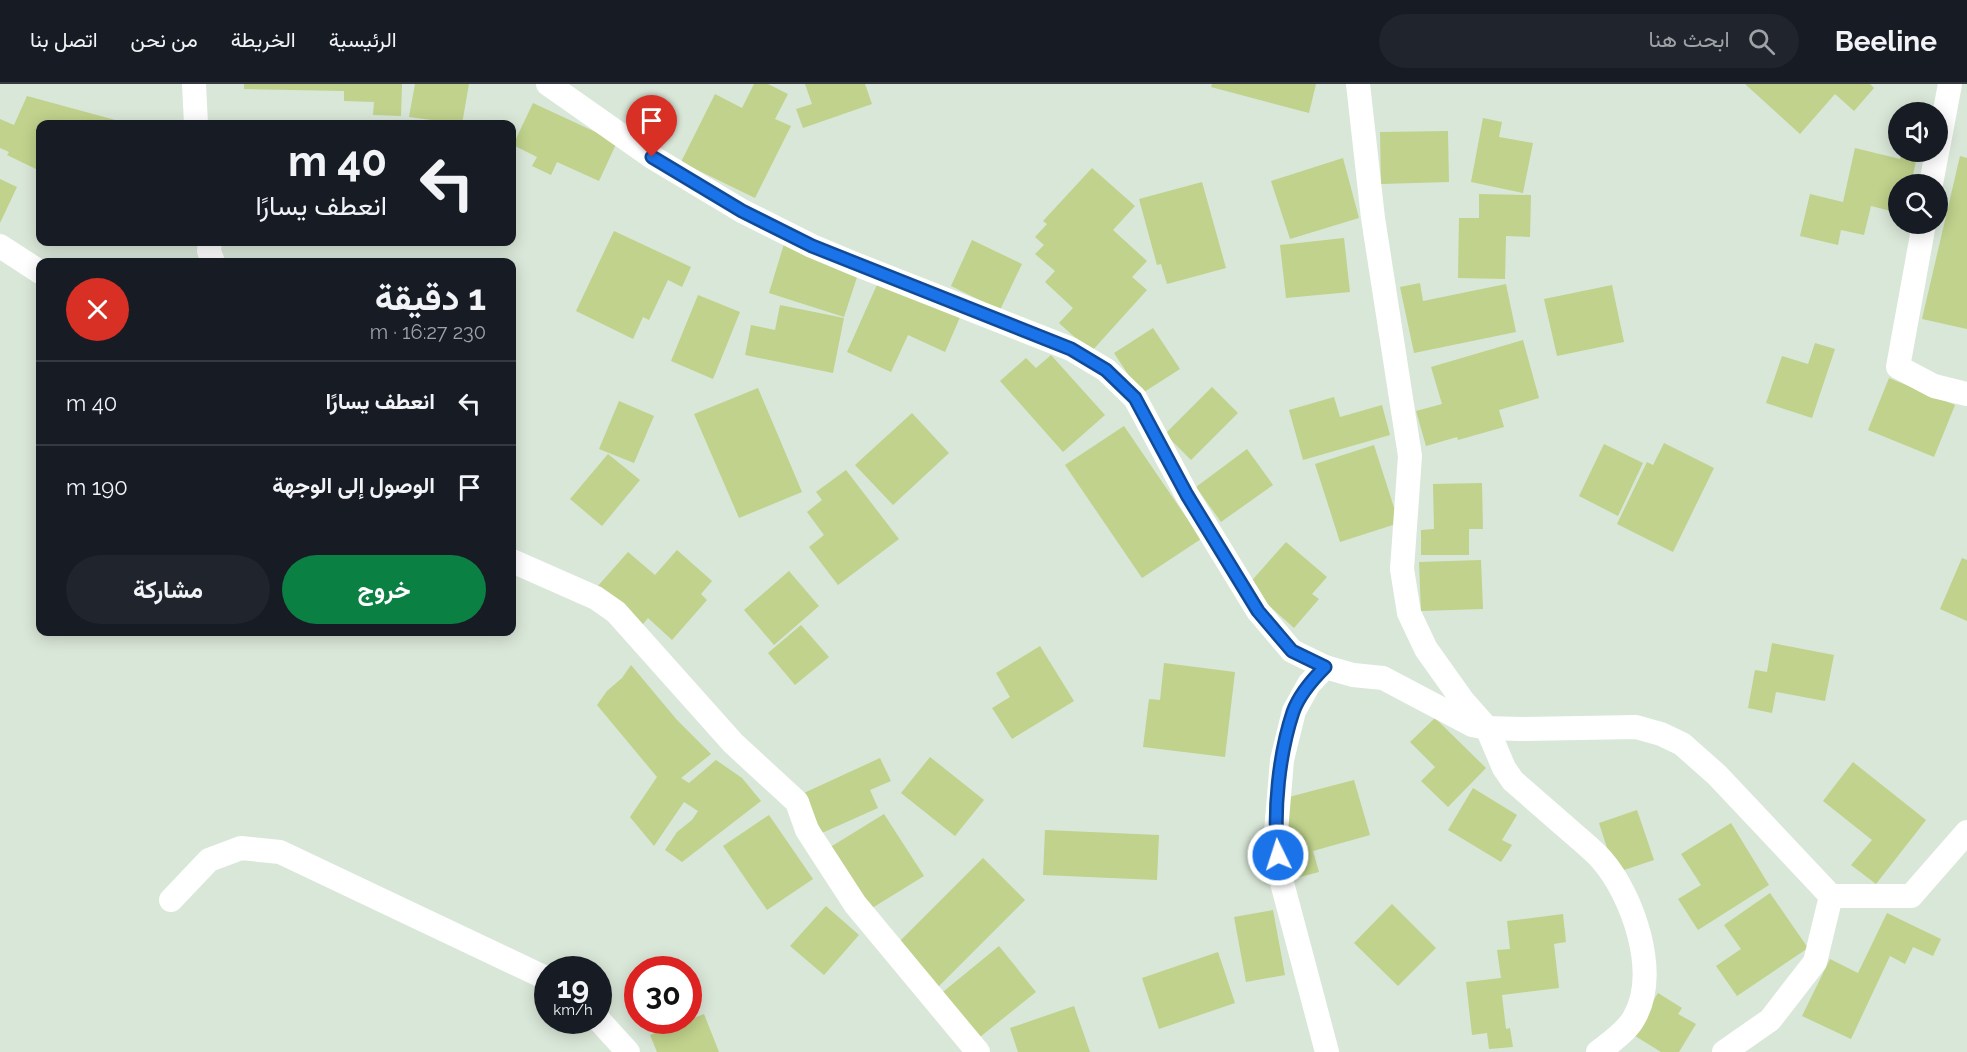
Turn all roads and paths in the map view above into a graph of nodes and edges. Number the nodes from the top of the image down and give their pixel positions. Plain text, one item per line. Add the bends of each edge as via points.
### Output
1 (194, 84) edge
2 (548, 84) edge
3 (1358, 84) edge
4 (1950, 84) edge
5 (1947, 102) edge
6 (196, 120) edge
7 (1922, 234) edge
8 (0, 246) edge
9 (36, 269) edge
10 (1967, 394) edge
11 (516, 563) edge
12 (1325, 667) junction
13 (1487, 728) junction
14 (1967, 832) edge
15 (1831, 896) junction
16 (171, 900) dead end
17 (534, 972) edge
18 (612, 1034) edge
19 (628, 1052) edge
20 (978, 1052) edge
21 (1327, 1052) edge
22 (1598, 1052) edge
23 (1724, 1052) edge

1 - 6 street
2 - 12 street via 652,157 742,211 834,255 1071,349 1106,370 1135,398 1187,495 1258,611 1292,651
3 - 13 street via 1373,218 1410,456 1402,569 1410,613 1426,649
4 - 5 street
7 - 10 street via 1898,367 1934,386
8 - 9 street
11 - 20 street via 596,598 616,612 733,743 797,802 807,830 855,904
12 - 13 street via 1383,678 1472,725
12 - 21 street via 1309,684 1294,711 1282,759 1276,832 1281,879
13 - 15 street via 1635,727 1682,744
13 - 22 street via 1513,781 1602,859 1629,905 1643,952 1642,995 1634,1018
14 - 15 street via 1911,896
15 - 23 street via 1815,962 1770,1020
16 - 17 street via 209,860 241,848 280,852
18 - 19 street

